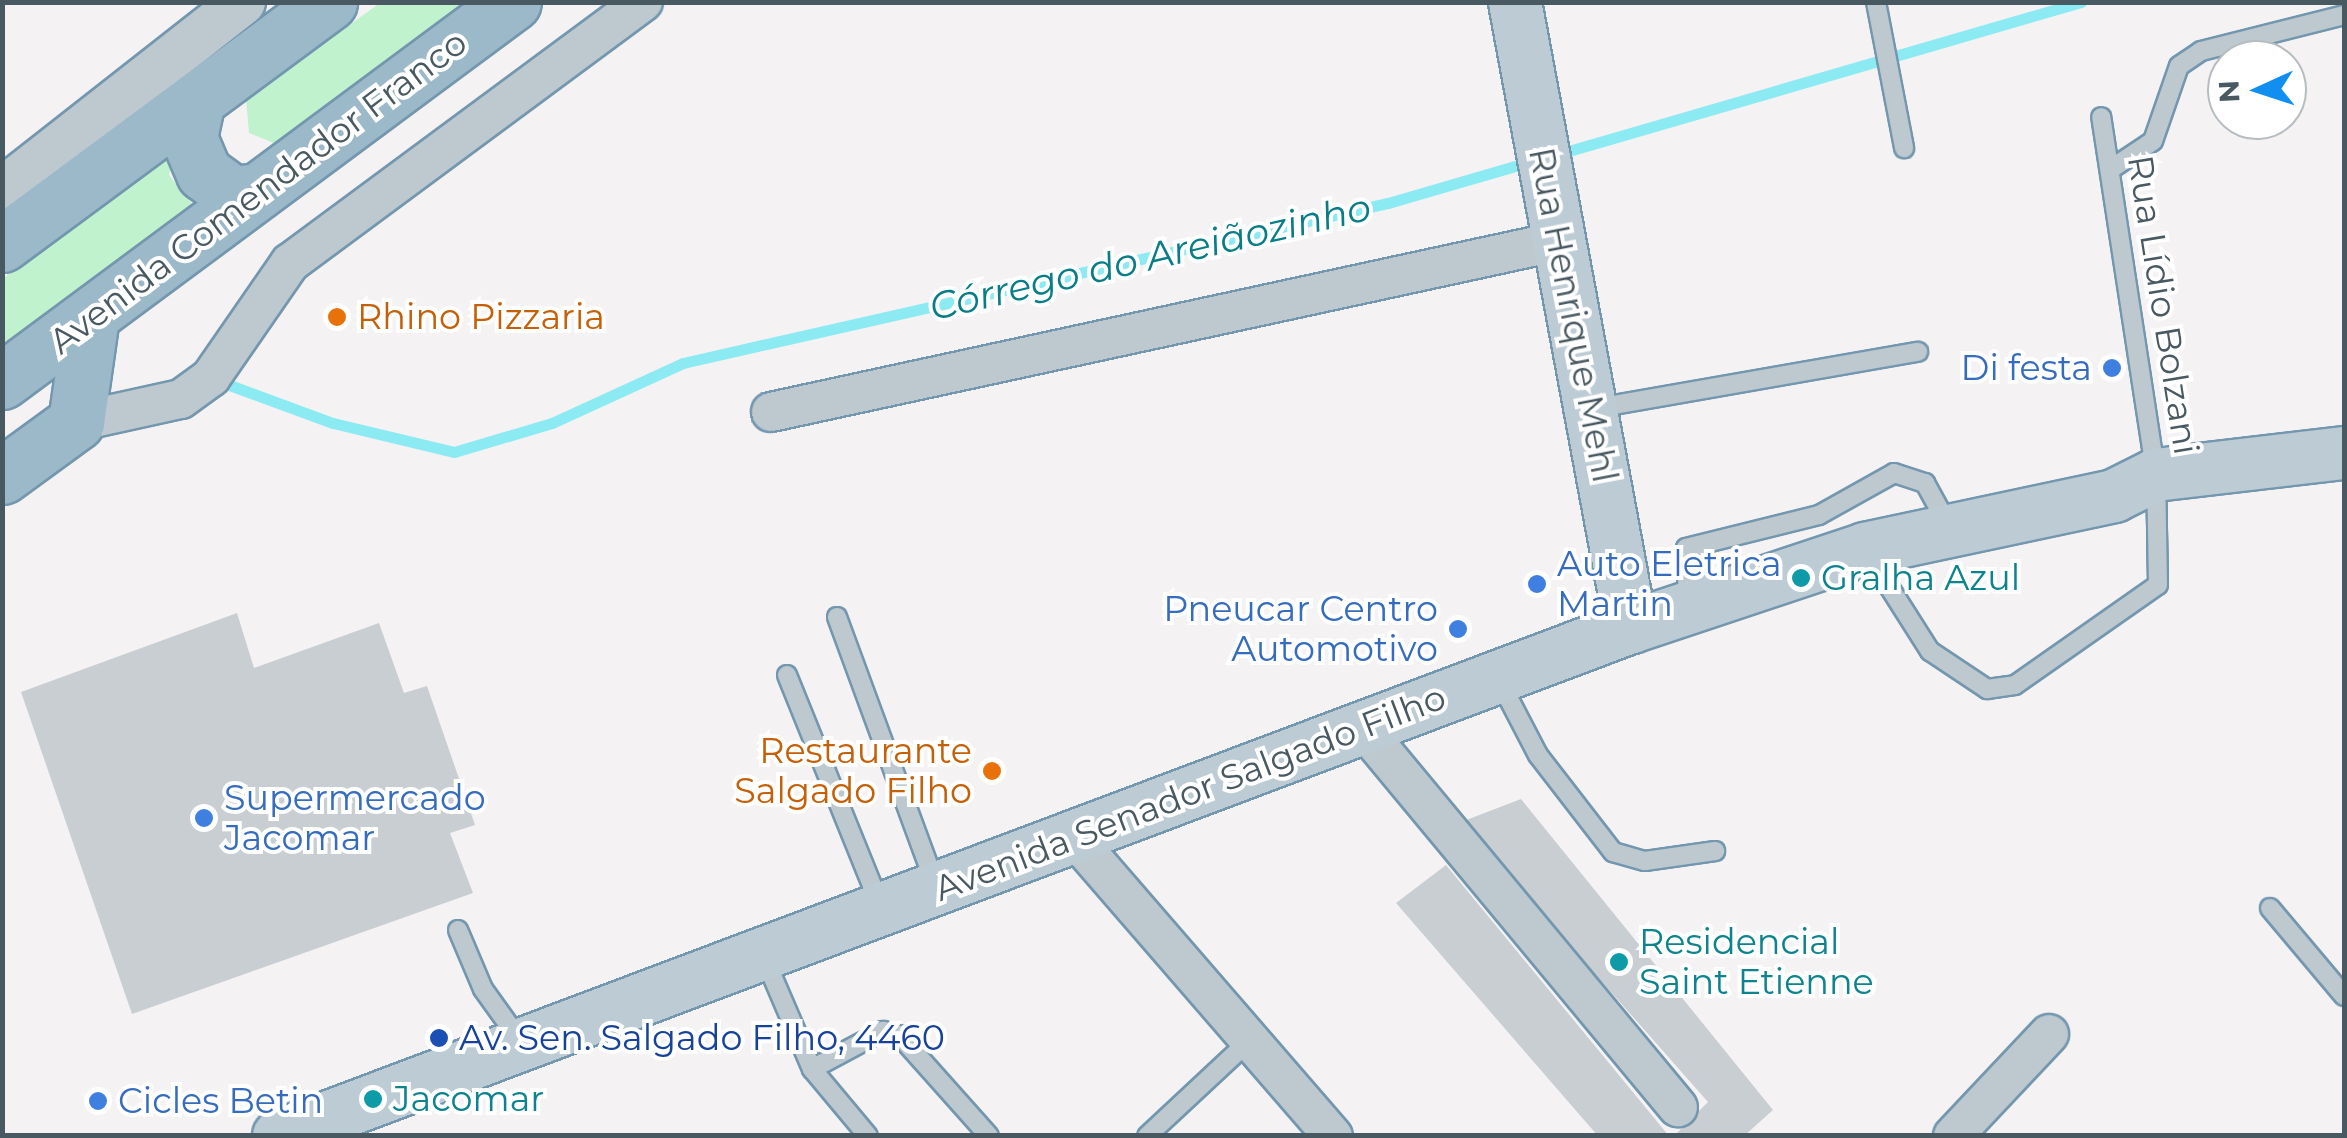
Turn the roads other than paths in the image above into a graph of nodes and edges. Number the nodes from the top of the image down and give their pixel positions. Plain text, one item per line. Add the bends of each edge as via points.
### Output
1 (242, 2) edge
2 (329, 2) edge
3 (513, 2) edge
4 (643, 2) edge
5 (1515, 2) edge
6 (1876, 2) edge
7 (2344, 16) edge
8 (198, 100) junction
9 (2101, 117) dead end
10 (1904, 148) dead end
11 (2111, 168) junction
12 (2, 190) edge
13 (258, 191) junction
14 (1559, 241) junction
15 (2, 244) edge
16 (91, 316) junction
17 (1918, 352) dead end
18 (2, 382) edge
19 (1590, 409) junction
20 (770, 412) dead end
21 (76, 422) junction
22 (2344, 453) edge
23 (2, 476) edge
24 (2344, 490) edge
25 (2143, 492) junction
26 (1948, 525) junction
27 (1864, 549) junction
28 (1688, 608) junction
29 (838, 617) dead end
30 (1631, 627) junction
31 (787, 675) dead end
32 (1498, 677) junction
33 (1362, 728) junction
34 (1073, 836) junction
35 (1715, 851) dead end
36 (938, 889) junction
37 (2270, 908) dead end
38 (882, 910) junction
39 (458, 930) dead end
40 (764, 956) junction
41 (2344, 996) edge
42 (2050, 1034) dead end
43 (1250, 1040) junction
44 (522, 1042) junction
45 (812, 1069) junction
46 (1678, 1107) dead end
47 (278, 1136) edge
48 (868, 1136) edge
49 (989, 1136) edge
50 (1148, 1136) edge
51 (1333, 1136) edge
52 (1952, 1136) edge

1 - 12 street
2 - 8 highway
3 - 13 highway, Avenida Comendador Franco
4 - 21 street via 290,263 196,388 133,414
5 - 14 main road, Rua Henrique Mehl
6 - 10 lane
7 - 11 lane via 2201,51 2179,66 2153,140
8 - 13 highway via 189,138 204,173 232,194
8 - 15 highway
9 - 11 lane, Rua Lídio Bolzani
11 - 25 lane, Rua Lídio Bolzani
13 - 16 highway, Avenida Comendador Franco
14 - 19 main road, Rua Henrique Mehl
14 - 20 street
16 - 18 highway, Avenida Comendador Franco
16 - 21 highway
17 - 19 lane
19 - 30 main road, Rua Henrique Mehl
21 - 23 highway
22 - 25 main road, Avenida Senador Salgado Filho
24 - 25 main road, Avenida Senador Salgado Filho
25 - 26 main road, Avenida Senador Salgado Filho
25 - 27 lane, Rua Lídio Bolzani via 2158,585 2016,686 1987,689 1957,676 1930,651
26 - 27 main road, Avenida Senador Salgado Filho
26 - 28 lane via 1924,483 1894,472 1819,515 1686,548
27 - 28 main road, Avenida Senador Salgado Filho
28 - 30 main road, Avenida Senador Salgado Filho
29 - 36 lane
30 - 32 main road, Avenida Senador Salgado Filho
31 - 38 lane
32 - 33 main road, Avenida Senador Salgado Filho
32 - 35 lane via 1538,756 1613,852 1645,861
33 - 34 main road, Avenida Senador Salgado Filho
33 - 46 street
34 - 36 main road, Avenida Senador Salgado Filho
34 - 43 street
36 - 38 main road, Avenida Senador Salgado Filho
37 - 41 lane
38 - 40 main road, Avenida Senador Salgado Filho
39 - 44 lane
40 - 44 main road, Avenida Senador Salgado Filho
40 - 45 lane
42 - 52 street
43 - 50 lane
43 - 51 street
44 - 47 main road, Avenida Senador Salgado Filho
45 - 48 lane
45 - 49 lane via 883,1031 898,1035

